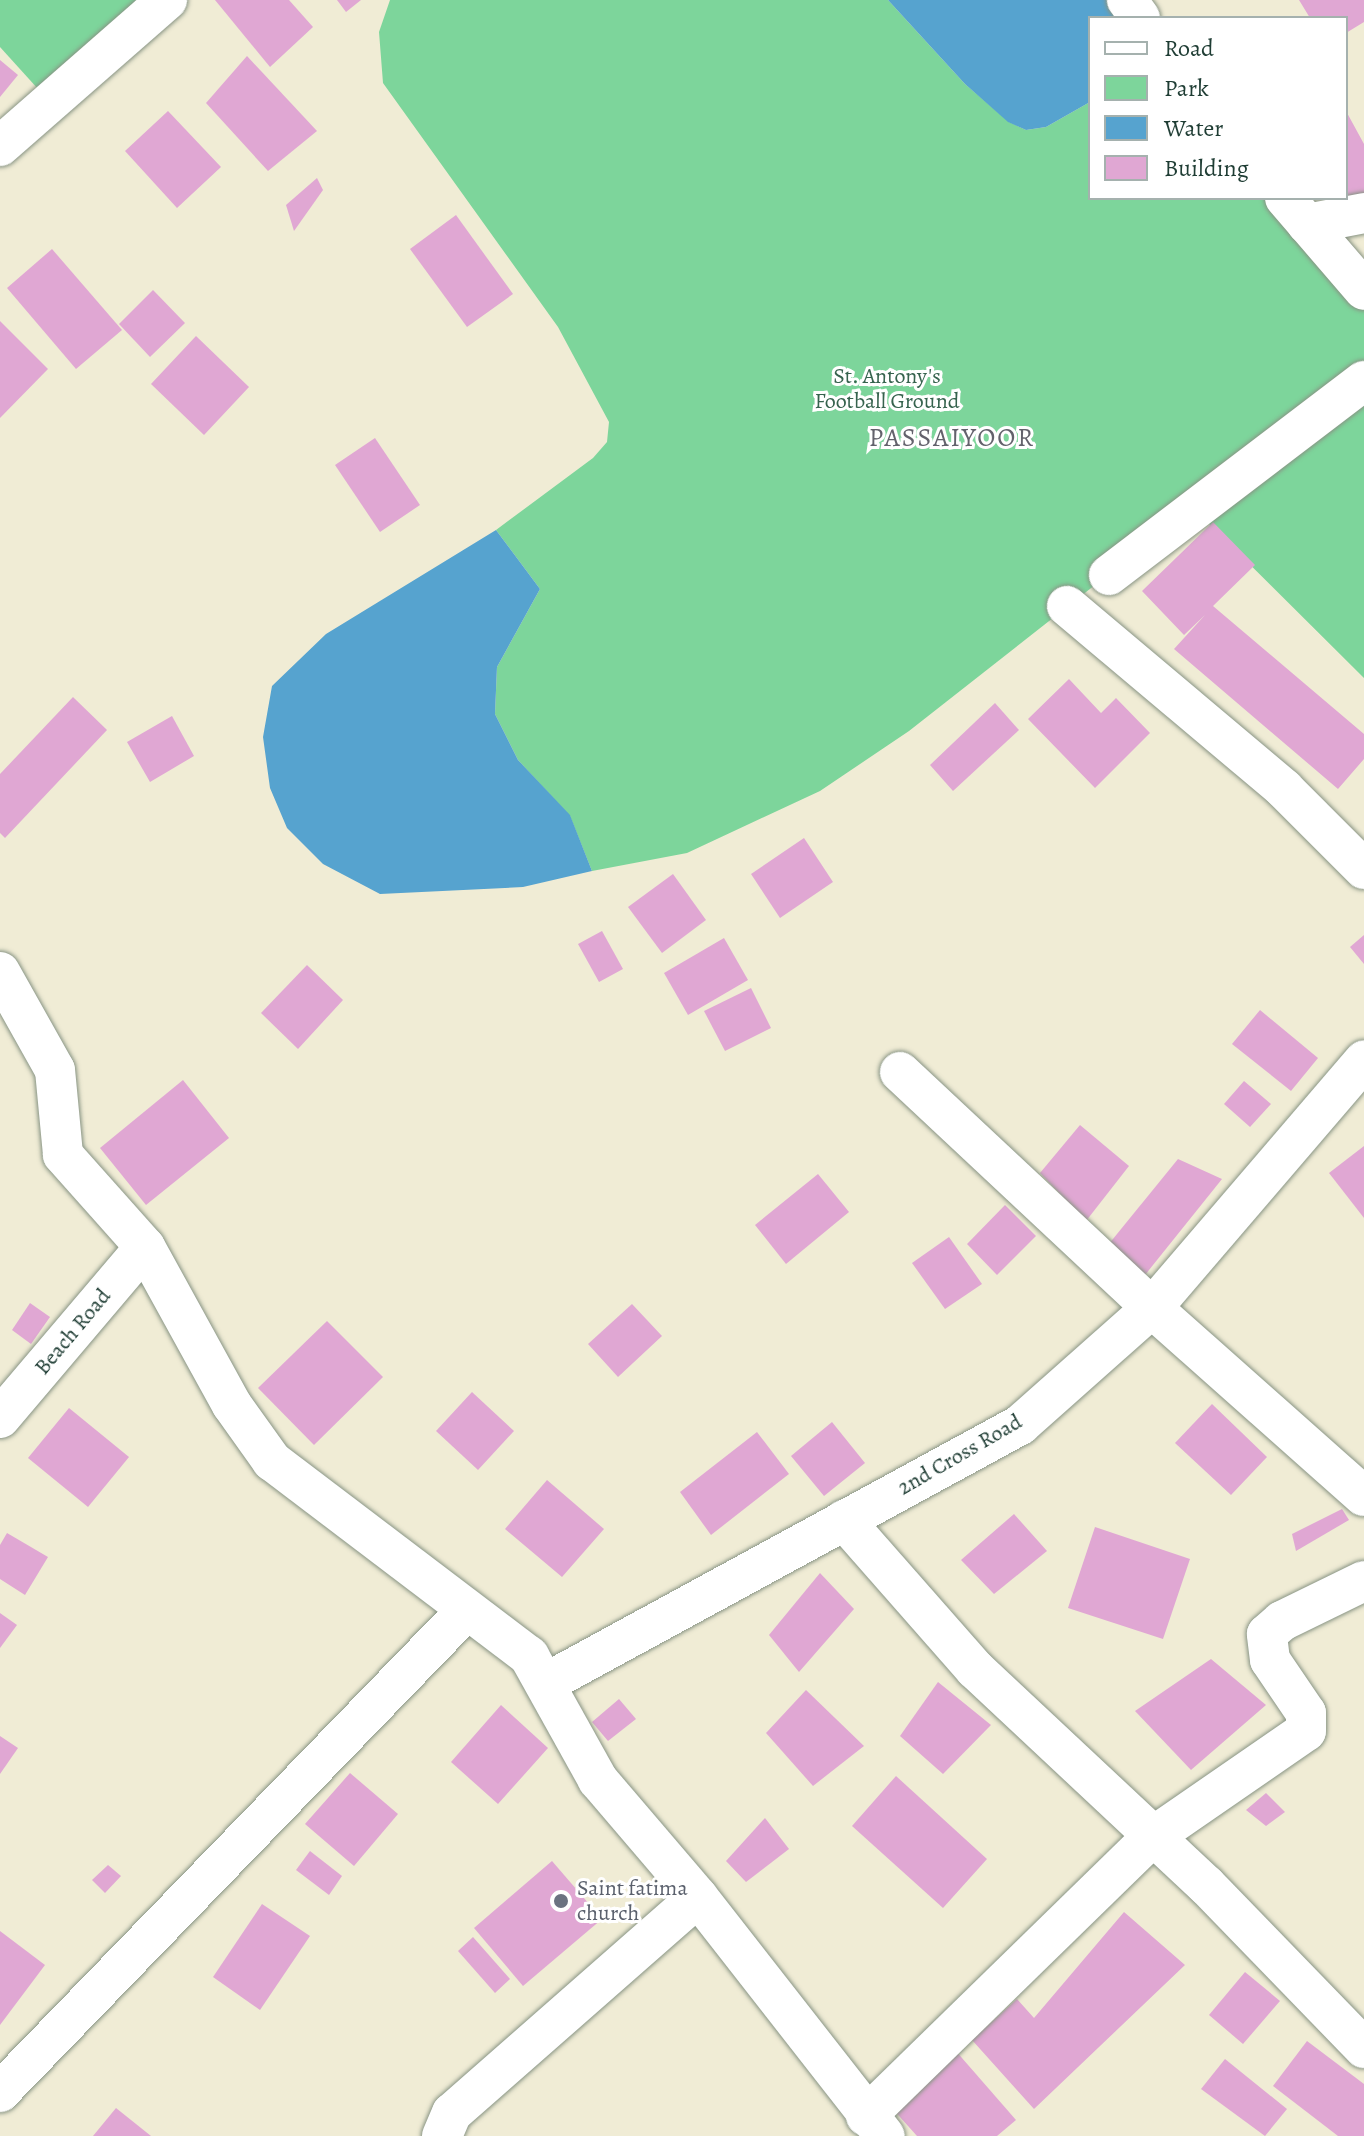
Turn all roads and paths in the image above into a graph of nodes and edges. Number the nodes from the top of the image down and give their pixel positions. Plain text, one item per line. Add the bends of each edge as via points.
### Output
1 (167, 0) edge
2 (0, 146) edge
3 (1296, 211) edge
4 (1364, 213) edge
5 (1364, 290) edge
6 (1364, 381) edge
7 (1109, 575) dead end
8 (1067, 606) dead end
9 (1364, 869) edge
10 (0, 972) edge
11 (1364, 1061) edge
12 (900, 1072) dead end
13 (145, 1247) junction
14 (1152, 1308) junction
15 (0, 1418) edge
16 (1364, 1496) edge
17 (844, 1520) junction
18 (1364, 1581) edge
19 (466, 1611) junction
20 (546, 1683) junction
21 (1151, 1838) junction
22 (698, 1897) junction
23 (1364, 2048) edge
24 (0, 2092) edge
25 (875, 2126) edge
26 (442, 2136) edge

1 - 2 street
3 - 4 street
3 - 5 street
6 - 7 street
8 - 9 street via 1284,789
10 - 13 street via 55,1070 63,1155
11 - 14 street, 2nd Cross Road
12 - 14 street
13 - 15 street, Beach Road
13 - 19 street via 232,1405 272,1461
14 - 16 street
14 - 17 street, 2nd Cross Road via 1020,1425
17 - 20 street, 2nd Cross Road
17 - 21 street via 975,1669
18 - 21 street via 1282,1621 1267,1634 1270,1660 1306,1713 1306,1731
19 - 20 street via 529,1656
19 - 24 street
20 - 22 street via 598,1780
21 - 23 street via 1206,1885
21 - 25 street
22 - 25 street
22 - 26 street via 452,2113

